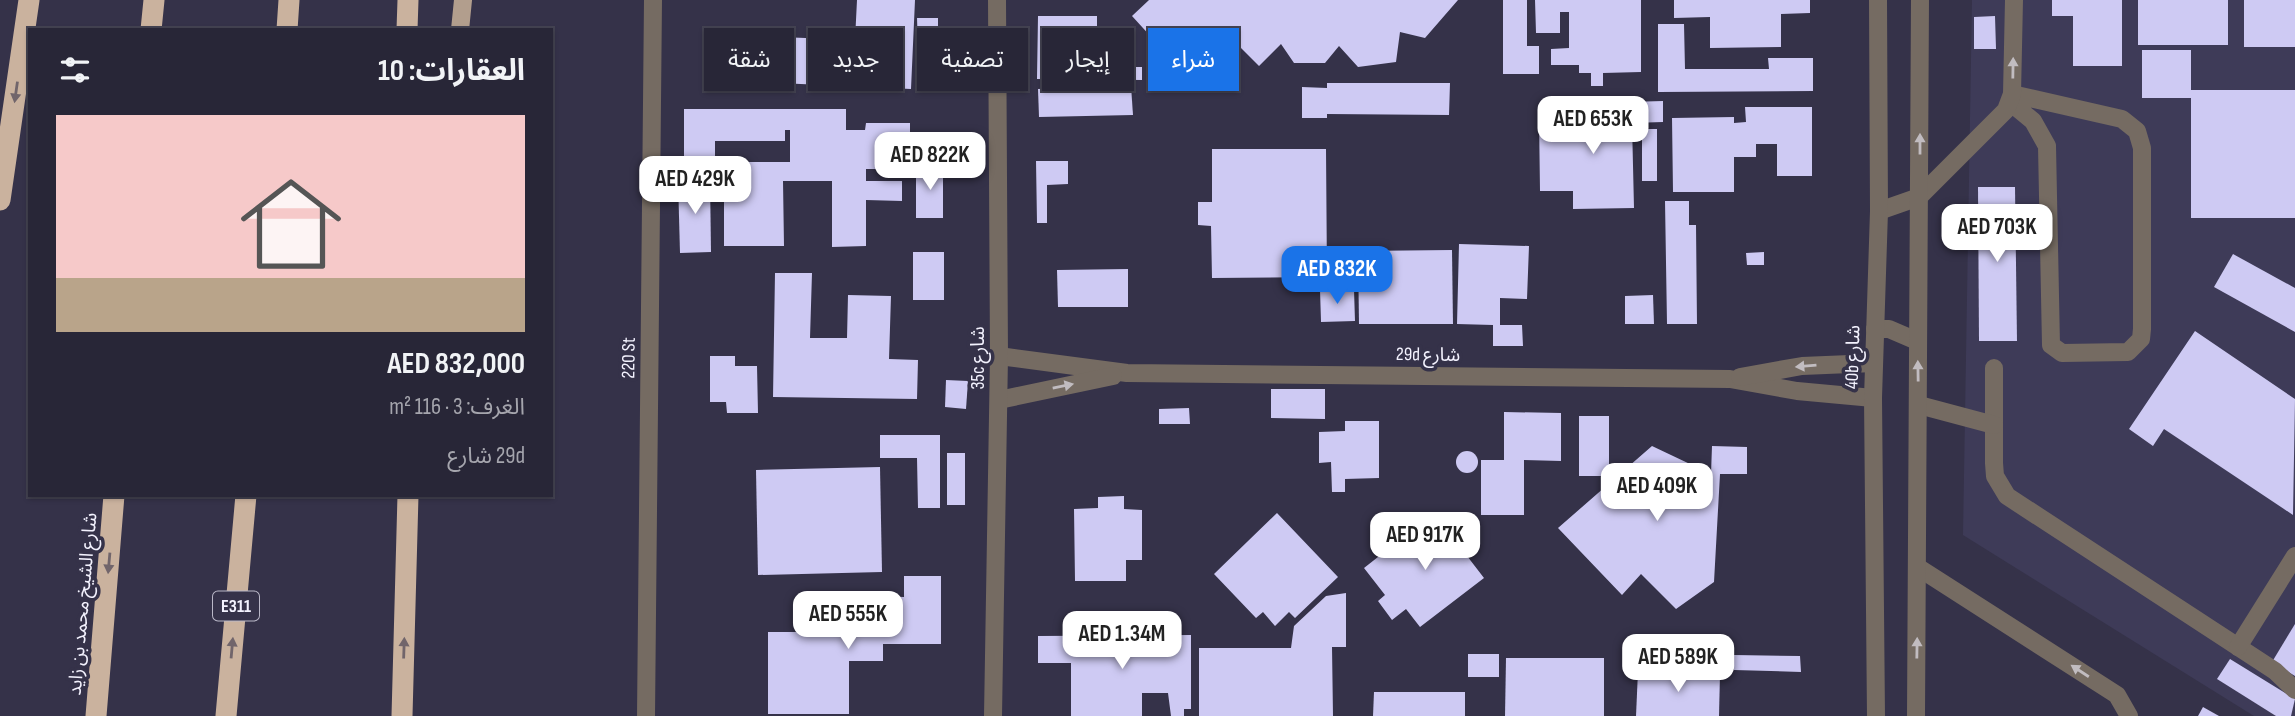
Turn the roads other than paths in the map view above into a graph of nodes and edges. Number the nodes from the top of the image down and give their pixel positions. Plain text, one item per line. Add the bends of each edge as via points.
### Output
1 (29, 0) edge
2 (154, 0) edge
3 (289, 0) edge
4 (408, 0) edge
5 (463, 0) edge
6 (653, 0) edge
7 (996, 0) edge
8 (1878, 0) edge
9 (1920, 0) edge
10 (2014, 0) edge
11 (151, 28) edge
12 (287, 28) edge
13 (407, 28) edge
14 (460, 28) edge
15 (2011, 98) junction
16 (1919, 197) junction
17 (0, 200) edge
18 (1879, 211) junction
19 (1875, 328) junction
20 (1917, 341) junction
21 (999, 356) junction
22 (1874, 363) junction
23 (1994, 368) dead end
24 (1127, 373) junction
25 (1730, 379) junction
26 (1873, 398) junction
27 (999, 400) junction
28 (1919, 405) junction
29 (1994, 425) junction
30 (114, 497) edge
31 (246, 497) edge
32 (408, 497) edge
33 (2295, 556) edge
34 (1919, 568) junction
35 (2238, 647) junction
36 (2295, 690) edge
37 (96, 716) edge
38 (226, 716) edge
39 (402, 716) edge
40 (646, 716) edge
41 (993, 716) edge
42 (1876, 716) edge
43 (1916, 716) edge
44 (2129, 716) edge

1 -> 17 highway
2 - 11 highway
3 - 12 highway
4 - 13 highway
5 - 14 main road
6 - 40 street, 220 St
7 - 21 street, 35c شارع
8 - 18 street, 40b شارع
16 -> 9 street
15 -> 10 street
15 - 15 street via 2033,121 2047,146 2053,349 2062,353 2128,352 2136,346 2142,329 2142,148 2137,131 2122,119
15 - 16 street via 1996,122
16 - 18 street
16 - 20 street
18 - 19 street, 40b شارع
19 - 20 street
19 - 22 street, 40b شارع
28 -> 20 street
21 - 24 street, 29d شارع
21 - 27 street, 35c شارع
22 -> 25 street, 29d شارع via 1790,368
22 - 26 street, 40b شارع
23 - 29 street
24 - 25 street, 29d شارع
27 -> 24 street, 29d شارع
25 - 26 street, 29d شارع
26 - 42 street, 40b شارع
27 - 41 street, 35c شارع
28 - 29 street
28 - 34 street
29 - 35 street via 1995,476 2007,496
30 -> 37 highway, شارع الشيخ محمد بن زايد
38 -> 31 highway, E311
39 -> 32 highway
33 - 35 street
43 -> 34 street
44 -> 34 street via 2116,695
35 - 36 street

